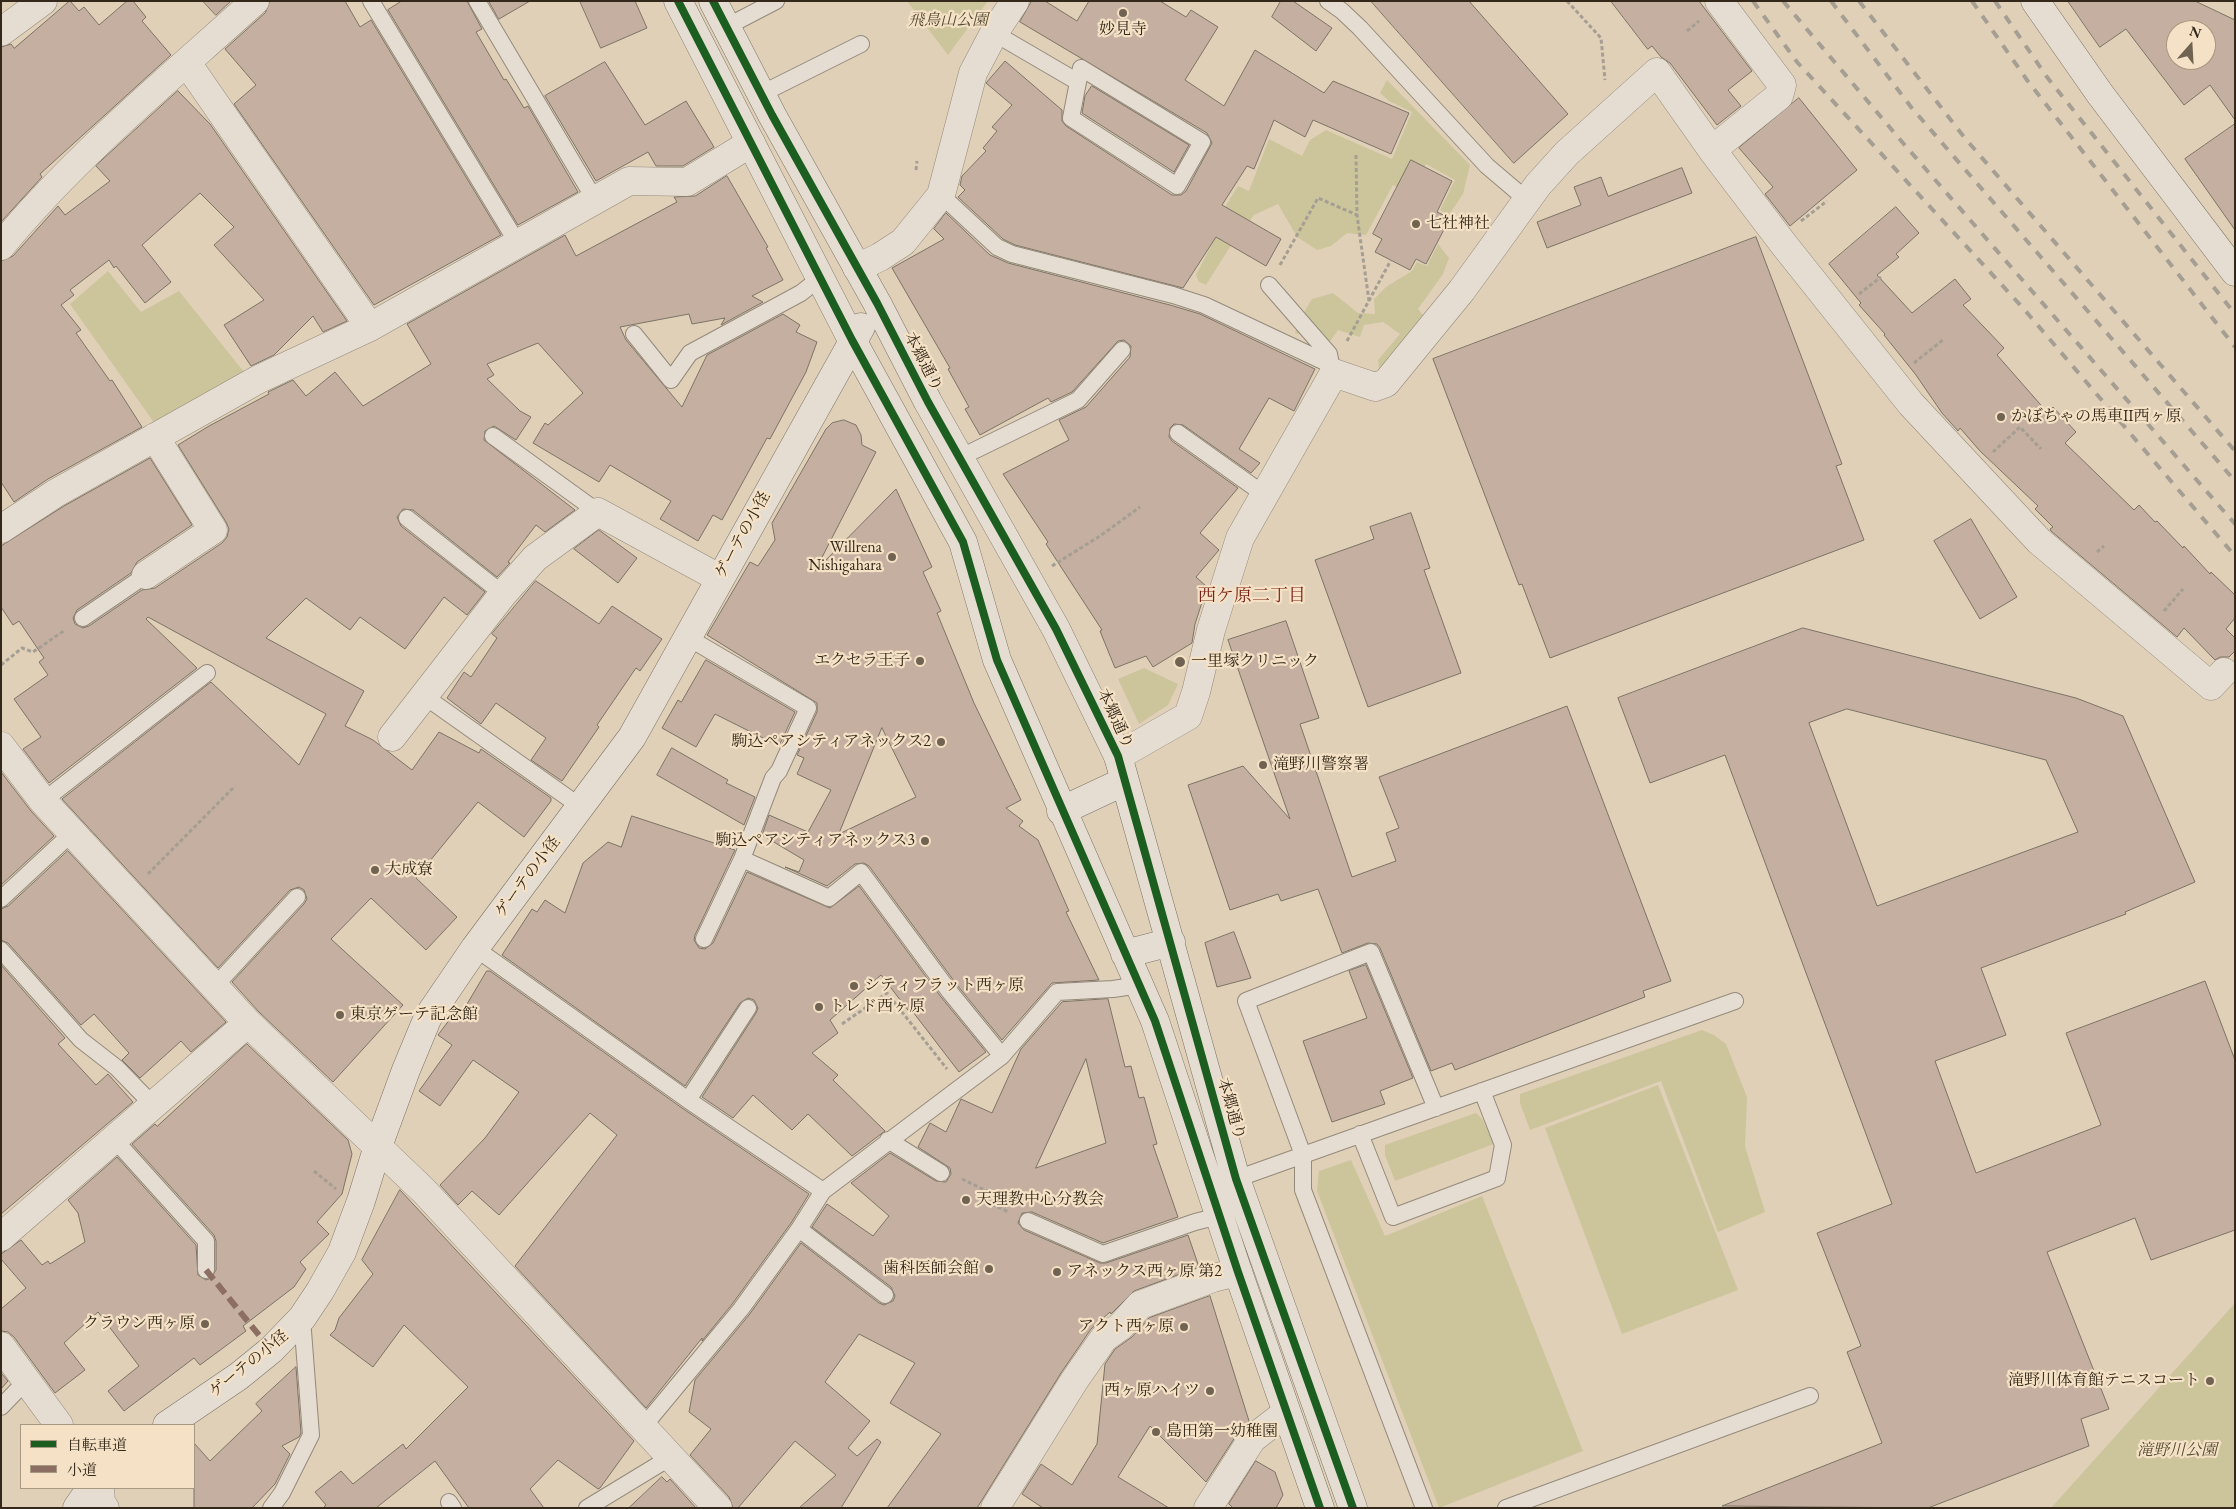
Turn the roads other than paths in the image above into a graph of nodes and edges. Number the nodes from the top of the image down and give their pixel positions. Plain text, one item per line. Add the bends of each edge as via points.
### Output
1 (44, 1) edge
2 (255, 1) edge
3 (371, 1) edge
4 (477, 1) edge
5 (678, 1) edge
6 (712, 1) edge
7 (776, 1) edge
8 (1015, 1) edge
9 (1328, 1) edge
10 (1719, 1) edge
11 (2035, 1) edge
12 (726, 27) junction
13 (1, 32) edge
14 (994, 33) junction
15 (861, 44) dead end
16 (187, 63) junction
17 (1078, 82) junction
18 (761, 94) junction
19 (751, 143) junction
20 (1712, 150) junction
21 (941, 195) junction
22 (595, 200) junction
23 (1527, 200) junction
24 (518, 244) junction
25 (1, 246) edge
26 (857, 268) junction
27 (2235, 272) edge
28 (820, 278) junction
29 (1269, 285) road end
30 (877, 303) junction
31 (370, 327) junction
32 (634, 334) dead end
33 (852, 340) junction
34 (1122, 350) dead end
35 (1333, 371) junction
36 (1178, 433) dead end
37 (493, 436) dead end
38 (155, 437) junction
39 (959, 458) junction
40 (1265, 495) junction
41 (598, 512) junction
42 (407, 518) dead end
43 (1, 529) edge
44 (146, 575) joint
45 (719, 578) junction
46 (503, 594) junction
47 (83, 618) road end
48 (687, 637) junction
49 (2224, 672) dead end
50 (207, 673) dead end
51 (424, 696) junction
52 (392, 737) dead end
53 (1, 746) edge
54 (1121, 768) junction
55 (43, 801) junction
56 (581, 806) junction
57 (1062, 811) junction
58 (72, 833) junction
59 (742, 860) junction
60 (297, 897) dead end
61 (1, 899) edge
62 (704, 939) dead end
63 (1171, 942) junction
64 (474, 948) junction
65 (1, 950) edge
66 (1125, 954) junction
67 (1140, 986) junction
68 (214, 987) junction
69 (1735, 1001) dead end
70 (748, 1008) dead end
71 (248, 1023) junction
72 (1002, 1056) junction
73 (1482, 1091) junction
74 (688, 1100) junction
75 (153, 1105) junction
76 (1436, 1108) junction
77 (1360, 1134) junction
78 (114, 1138) junction
79 (888, 1140) junction
80 (377, 1148) junction
81 (1303, 1154) junction
82 (941, 1173) road end
83 (1236, 1179) junction
84 (823, 1191) junction
85 (1219, 1216) junction
86 (1028, 1221) road end
87 (5, 1227) edge
88 (799, 1229) junction
89 (206, 1270) dead end
90 (1238, 1272) junction
91 (885, 1295) dead end
92 (302, 1318) junction
93 (1, 1346) edge
94 (27, 1380) junction
95 (1810, 1396) dead end
96 (1, 1407) edge
97 (1286, 1414) junction
98 (58, 1424) edge
99 (168, 1424) edge
100 (643, 1428) junction
101 (671, 1457) junction
102 (94, 1489) edge
103 (100, 1489) edge
104 (77, 1508) edge
105 (105, 1508) edge
106 (271, 1508) edge
107 (587, 1508) edge
108 (718, 1508) edge
109 (995, 1508) edge
110 (1208, 1508) edge
111 (1320, 1508) edge
112 (1353, 1508) edge
113 (1424, 1508) edge
114 (1506, 1508) edge

1 - 13 street
2 - 16 street
3 - 24 lane
4 - 22 lane
5 - 19 street
6 - 12 street, 本郷通り
7 - 12 lane
8 - 14 street
9 - 23 lane via 1360,28 1487,166
10 - 20 street via 1782,85 1779,96
11 - 27 street via 2100,94
12 - 18 street, 本郷通り
14 - 17 lane
14 - 21 street via 973,73
15 - 18 lane
16 - 25 street via 107,134
16 - 31 street
17 - 17 lane via 1071,118 1177,186 1202,142 1081,68
18 - 26 street, 本郷通り
19 - 22 street via 687,182 628,181
19 - 28 street
20 - 23 street via 1657,72 1567,153
20 - 49 street via 1784,246 1911,404 2039,541 2211,686
21 - 26 street via 903,242
21 - 35 lane via 997,247 1012,254 1204,305 1325,362
22 - 24 street
23 - 35 street via 1462,290 1386,383 1375,387
24 - 31 street
26 - 30 street, 本郷通り
28 - 32 lane via 801,293 690,353 671,380
28 - 33 street
29 - 35 lane via 1329,354
30 - 33 street, ゲーテの小径
30 - 39 street, 本郷通り
31 - 38 street via 259,379
33 - 45 street, ゲーテの小径
33 - 57 street via 963,542 998,660
34 - 39 lane via 1078,400
35 - 40 street
36 - 40 lane
37 - 41 lane
38 - 43 street via 56,493
38 - 44 street via 213,530
39 - 54 street, 本郷通り via 1056,629
40 - 54 street via 1240,538 1188,716
41 - 45 street
41 - 46 street via 535,558
42 - 46 lane
44 - 47 lane
45 - 48 street, ゲーテの小径
46 - 51 street
48 - 56 street, ゲーテの小径 via 632,737
48 - 59 lane via 808,708 773,778
50 - 55 lane
51 - 52 street
51 - 56 lane
53 - 55 street
54 - 57 street
54 - 63 street, 本郷通り
55 - 58 street
56 - 64 street, ゲーテの小径
57 - 66 street
58 - 61 lane
58 - 68 street
59 - 62 lane
59 - 72 lane via 829,898 861,872 949,991
60 - 68 lane
63 - 66 street
63 - 83 street, 本郷通り
64 - 74 lane
64 - 80 street, ゲーテの小径 via 428,1017
65 - 75 lane via 81,1040 117,1068
66 - 67 street
67 - 72 lane via 1057,992
67 - 85 street via 1155,1021
68 - 71 street
69 - 73 lane
70 - 74 lane
71 - 75 street
71 - 80 street
72 - 79 lane
73 - 76 lane
73 - 77 lane via 1503,1145 1497,1178 1393,1217
74 - 84 lane
75 - 78 street
76 - 77 lane
76 - 81 lane via 1372,952 1246,1001
77 - 81 lane
78 - 87 street
78 - 89 lane via 206,1241
79 - 82 lane
79 - 84 lane
80 - 92 street, ゲーテの小径 via 342,1252
80 - 100 street via 424,1191
81 - 83 lane
81 - 113 lane via 1303,1190
83 - 112 street, 本郷通り
84 - 88 lane
85 - 86 lane via 1103,1254
85 - 90 street
88 - 91 lane
88 - 100 lane via 741,1309
90 - 97 street
90 - 109 street via 1140,1304 1104,1338 1074,1380
92 - 99 street, ゲーテの小径 via 271,1350 239,1376
92 - 106 lane via 311,1435
93 - 94 street
94 - 96 lane
94 - 98 street
95 - 114 lane
97 - 110 street via 1252,1439
97 - 111 street
100 - 101 street
101 - 107 lane
101 - 108 street
102 - 104 street
103 - 105 street

